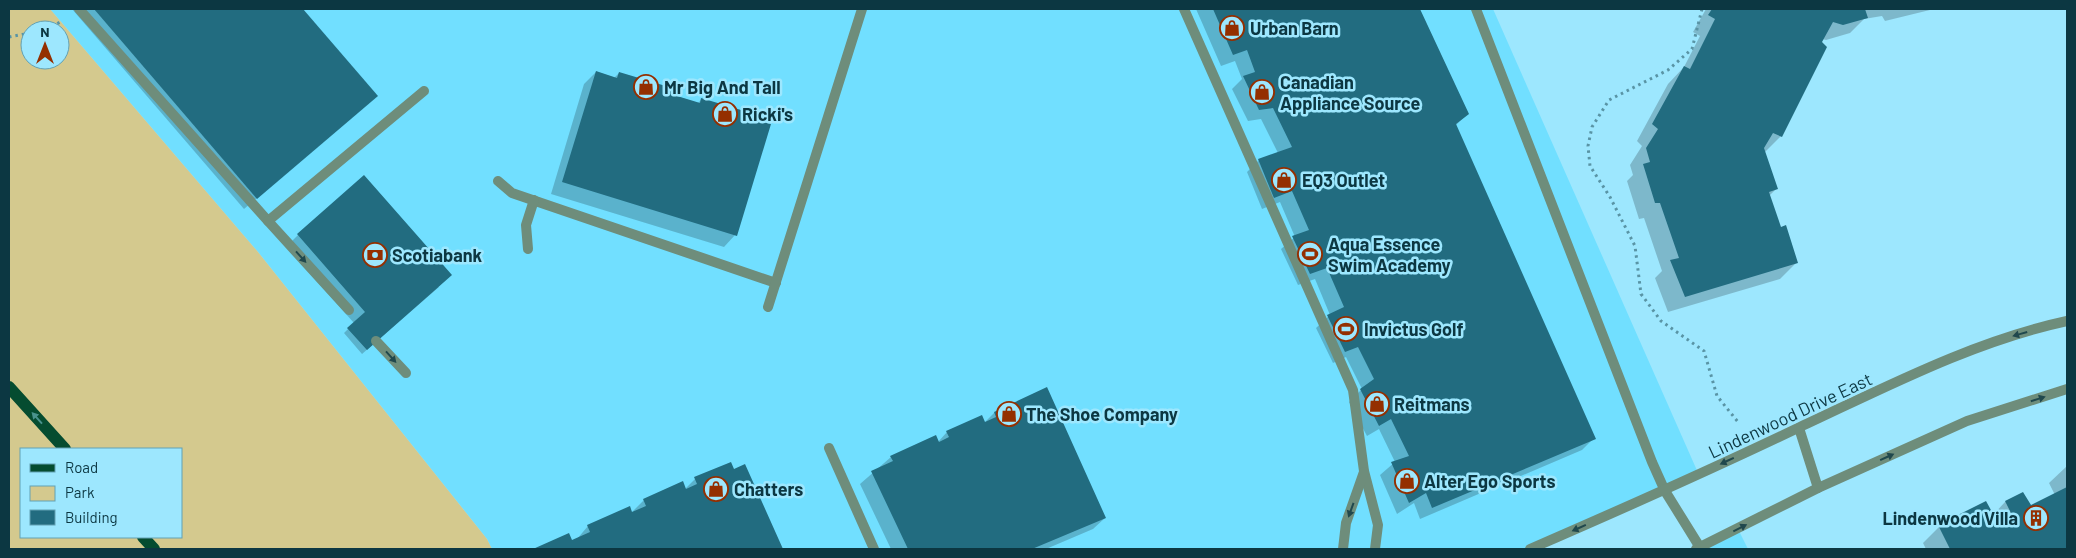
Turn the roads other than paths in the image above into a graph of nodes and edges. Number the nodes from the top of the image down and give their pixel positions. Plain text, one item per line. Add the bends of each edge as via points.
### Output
1 (78, 9) edge
2 (862, 9) edge
3 (1184, 9) edge
4 (1476, 9) edge
5 (424, 91) dead end
6 (498, 181) dead end
7 (534, 200) junction
8 (268, 221) junction
9 (528, 249) dead end
10 (776, 283) junction
11 (768, 307) dead end
12 (349, 310) dead end
13 (2067, 321) edge
14 (376, 340) dead end
15 (406, 373) dead end
16 (9, 387) edge
17 (2067, 389) edge
18 (1799, 428) junction
19 (64, 448) edge
20 (829, 448) dead end
21 (1364, 472) junction
22 (1818, 488) junction
23 (1665, 491) junction
24 (144, 538) edge
25 (154, 549) edge
26 (874, 549) edge
27 (1343, 549) edge
28 (1375, 549) edge
29 (1530, 549) edge
30 (1699, 549) edge

1 - 8 street
2 - 10 street
3 - 21 street via 1353,390
4 - 23 street
5 - 8 street
6 - 7 street via 512,193
7 - 9 street via 526,225
7 - 10 street
8 -> 12 street
10 - 11 street
13 -> 18 street, Lindenwood Drive East via 2004,339 1948,360
14 -> 15 street
19 -> 16 main road
22 -> 17 street via 1967,421
18 - 22 street
18 -> 23 street, Lindenwood Drive East
20 - 26 street
21 -> 27 street via 1346,523
21 - 28 street via 1378,525
30 -> 22 street
23 -> 29 street, Lindenwood Drive East
23 - 30 street
24 - 25 main road

